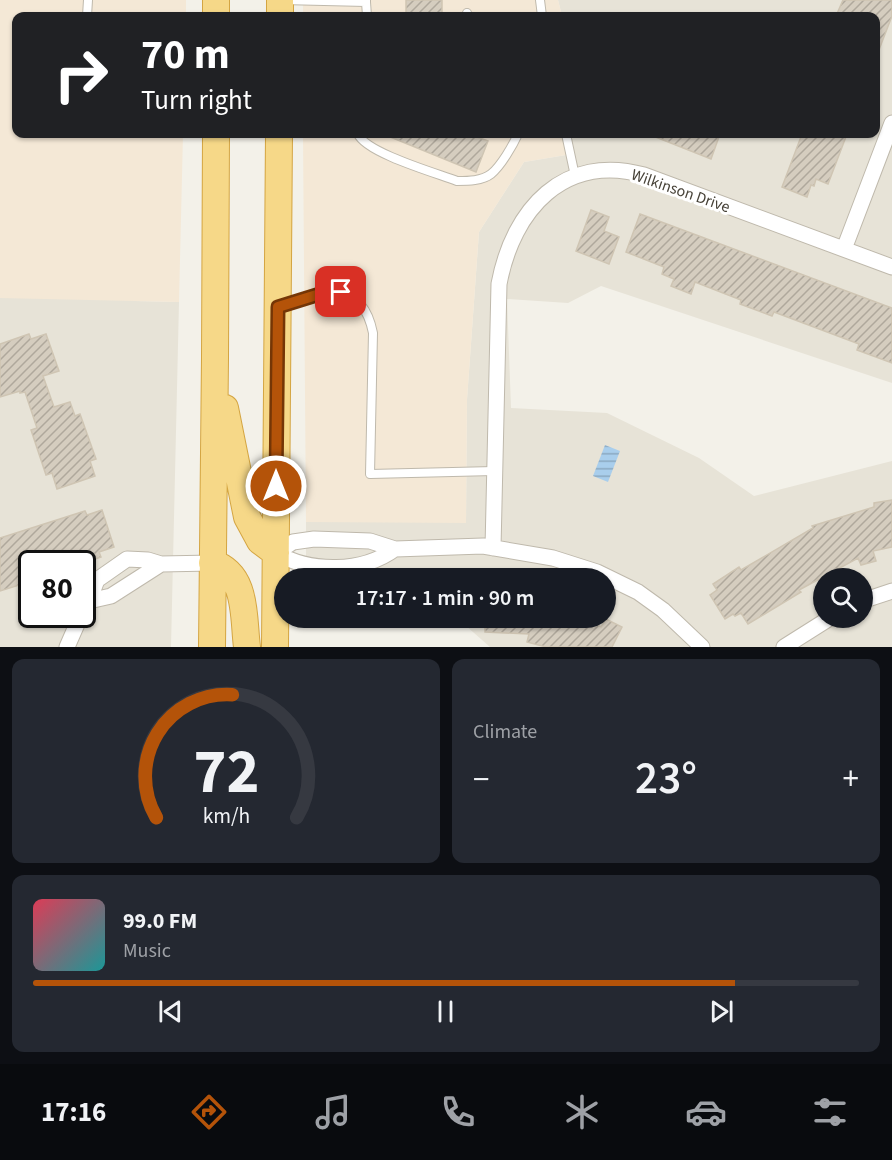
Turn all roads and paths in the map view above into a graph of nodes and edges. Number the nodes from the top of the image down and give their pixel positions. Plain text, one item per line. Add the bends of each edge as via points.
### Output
1 (280, 0) edge
2 (366, 1) edge
3 (892, 123) edge
4 (216, 138) edge
5 (279, 138) edge
6 (360, 138) edge
7 (516, 138) edge
8 (567, 138) edge
9 (575, 176) junction
10 (844, 249) junction
11 (892, 267) edge
12 (278, 307) junction
13 (215, 358) junction
14 (494, 471) junction
15 (493, 548) junction
16 (395, 549) junction
17 (276, 554) junction
18 (212, 563) junction
19 (161, 564) junction
20 (96, 582) edge
21 (892, 591) edge
22 (873, 597) edge
23 (96, 603) edge
24 (76, 628) edge
25 (814, 628) edge
26 (67, 647) edge
27 (212, 647) edge
28 (247, 647) edge
29 (275, 647) edge
30 (702, 647) edge
31 (784, 647) edge

1 - 2 lane
3 - 10 street
4 - 13 highway
5 - 12 highway
6 - 7 lane via 372,149 458,181 490,175
8 - 9 lane
9 - 10 street, Wilkinson Drive via 605,169 644,175
9 - 14 street, Wilkinson Drive via 554,187 528,212 501,271
10 - 11 street, Wilkinson Drive
12 - 14 lane via 323,293 341,292 357,300 370,316 370,474
12 - 17 highway
13 - 17 highway via 247,517 260,541
13 - 18 highway
14 - 15 street, Wilkinson Drive
15 - 16 street
15 - 30 street via 567,562 611,578 663,610
16 - 17 street via 370,541 314,539 293,543
16 - 17 street via 376,561 355,566 305,565
17 - 29 highway
18 - 19 street
18 - 27 highway
18 - 28 highway via 234,578 242,599
19 - 20 street via 127,559
19 - 23 street
21 - 22 street
24 - 26 street
25 - 31 street

